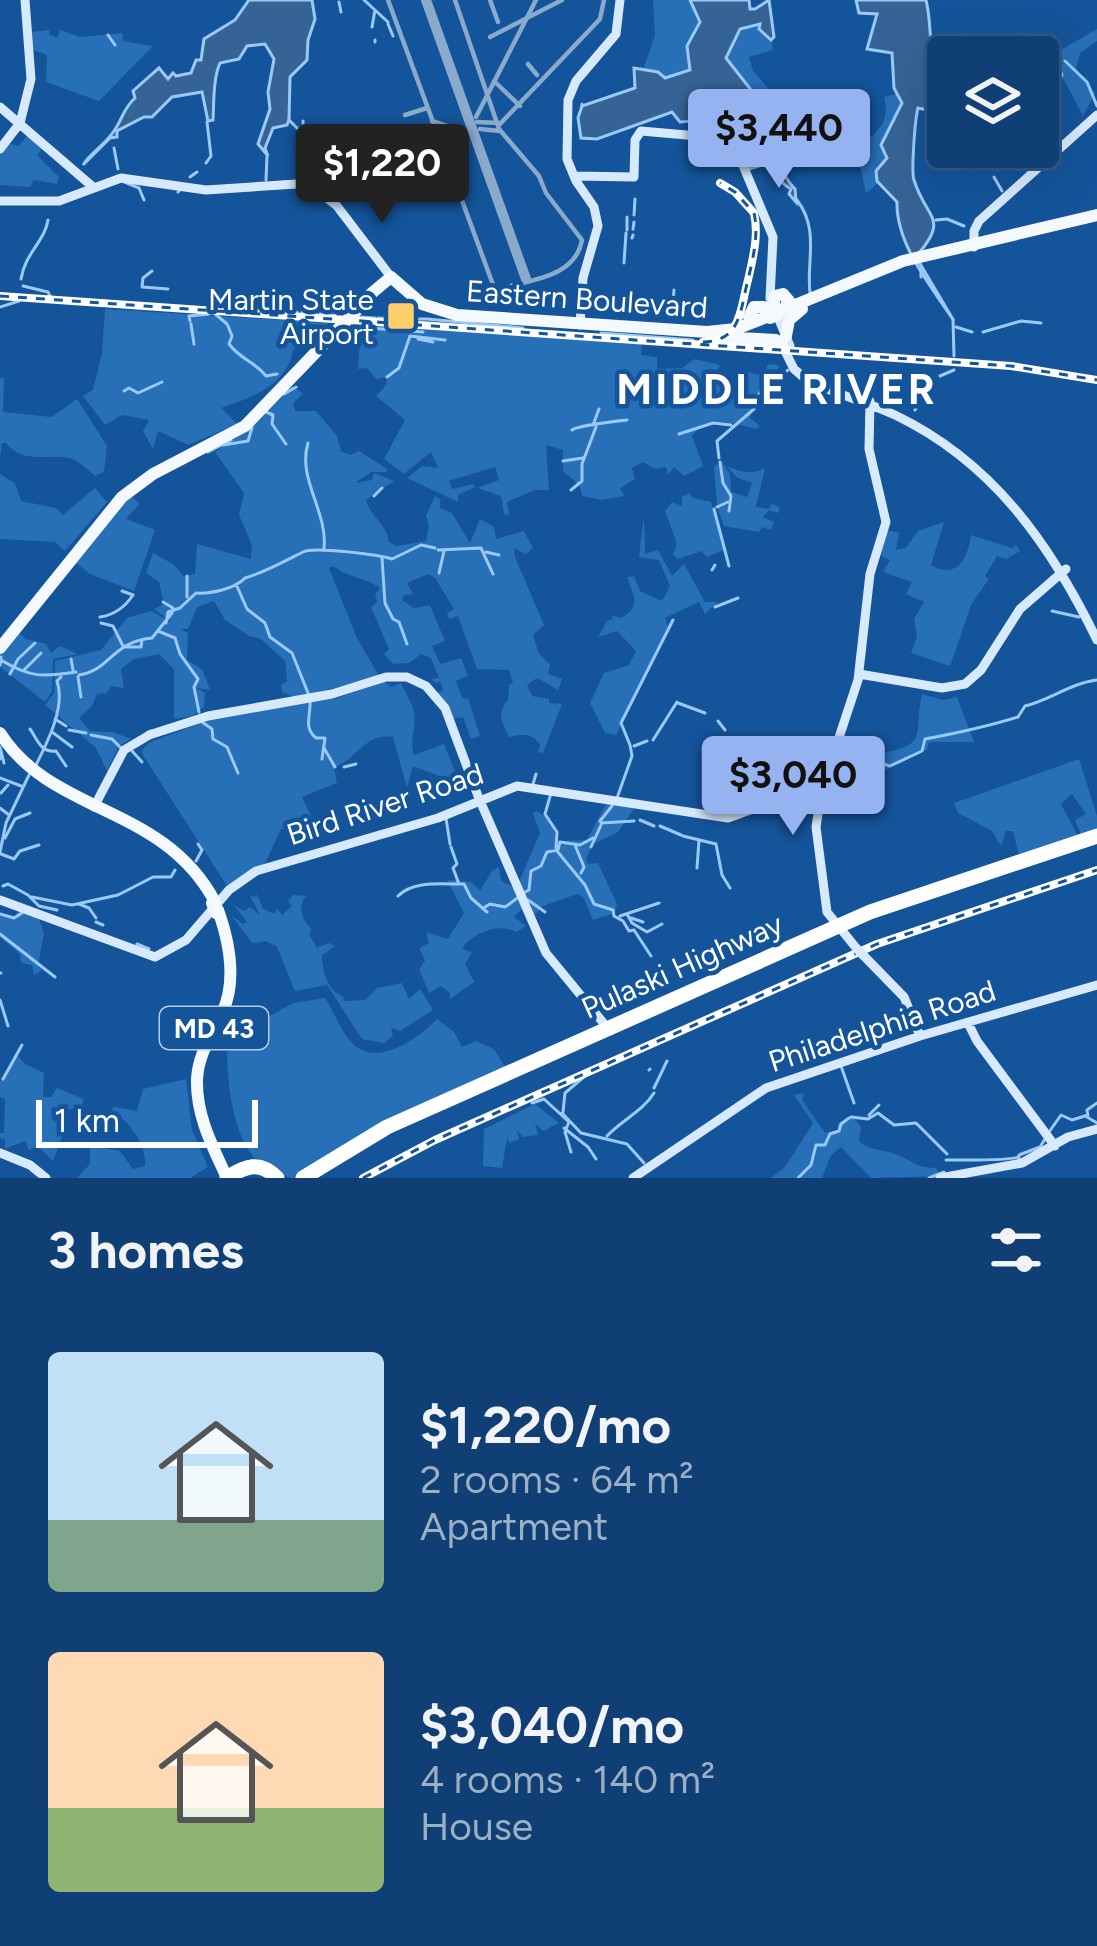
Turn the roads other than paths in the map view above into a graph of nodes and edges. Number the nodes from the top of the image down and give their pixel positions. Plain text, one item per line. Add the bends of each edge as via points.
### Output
1 (26, 0) edge
2 (621, 0) edge
3 (0, 107) edge
4 (1097, 116) edge
5 (20, 123) junction
6 (0, 149) edge
7 (574, 176) junction
8 (92, 186) junction
9 (0, 201) edge
10 (1097, 217) edge
11 (1014, 236) junction
12 (976, 242) junction
13 (917, 259) junction
14 (387, 282) junction
15 (822, 296) junction
16 (748, 310) dead end
17 (771, 316) junction
18 (579, 321) junction
19 (339, 326) junction
20 (739, 328) junction
21 (669, 330) junction
22 (649, 332) junction
23 (723, 334) junction
24 (705, 335) junction
25 (787, 346) junction
26 (870, 411) junction
27 (872, 457) junction
28 (1064, 570) junction
29 (44, 588) junction
30 (1096, 635) edge
31 (0, 644) edge
32 (859, 674) junction
33 (2, 739) edge
34 (822, 789) junction
35 (481, 799) junction
36 (93, 806) junction
37 (1097, 838) edge
38 (0, 900) edge
39 (837, 928) junction
40 (1097, 985) edge
41 (968, 1023) junction
42 (609, 1029) junction
43 (920, 1036) junction
44 (1097, 1129) edge
45 (1055, 1145) junction
46 (0, 1153) edge
47 (227, 1174) edge
48 (272, 1176) edge
49 (46, 1178) edge
50 (306, 1178) edge
51 (633, 1178) edge
52 (940, 1178) edge

1 - 5 street via 33,63
2 - 7 street via 616,38 571,94
3 - 5 street
4 - 12 street via 979,221
5 - 6 street
5 - 8 street
7 - 17 street via 634,177 641,134 730,140 771,238
7 - 18 street via 598,226
8 - 9 street, Eastern Boulevard via 59,201
8 - 14 street, Eastern Boulevard via 128,178 200,190 292,184 344,213
10 - 11 main road, Eastern Boulevard
10 - 11 main road, Eastern Boulevard
11 - 12 main road, Eastern Boulevard
12 - 13 main road, Eastern Boulevard
13 - 15 main road, Eastern Boulevard
13 - 17 main road, Eastern Boulevard
14 - 18 main road, Eastern Boulevard via 443,313
14 - 18 main road, Eastern Boulevard via 437,314
14 - 19 main road, bridge
15 - 17 main road, Eastern Boulevard
15 - 25 main road via 792,315
16 - 20 main road
17 - 20 main road, Eastern Boulevard
17 - 23 main road, Eastern Boulevard
17 - 25 street
18 - 21 main road, Eastern Boulevard
18 - 22 main road, Eastern Boulevard
19 - 29 main road via 245,426 126,493
19 - 29 main road via 241,425 124,490
20 - 21 main road, Eastern Boulevard
21 - 22 main road
21 - 23 main road
22 - 24 main road, Eastern Boulevard
23 - 24 main road, Eastern Boulevard
24 - 25 main road
25 - 26 street via 796,372
26 - 27 street
26 - 27 street
26 - 28 street via 941,442 985,476
26 - 28 street via 872,396 988,472
27 - 32 street via 886,522 870,574
28 - 30 street
28 - 32 street via 1020,609 965,684 939,688
29 - 31 main road
29 - 31 main road
32 - 34 street
33 - 36 main road, MD 43 via 35,771
34 - 35 street, Bird River Road via 734,818 523,786
34 - 39 street via 816,842
35 - 36 street via 444,706 422,683 386,677 148,735 124,750
35 - 38 street, Bird River Road via 256,871 186,940 156,957
35 - 42 street via 548,954
36 - 47 main road, MD 43 via 170,845 215,907 229,952 229,991 197,1082 210,1147
37 - 39 highway, Pulaski Highway via 924,891
39 - 42 highway, Pulaski Highway
39 - 43 street via 904,997
40 - 41 street, Philadelphia Road
41 - 43 street, Philadelphia Road
41 - 45 street
42 - 50 highway, Pulaski Highway via 377,1135
43 - 51 street, Philadelphia Road via 758,1091
44 - 45 street
45 - 52 street via 1016,1165
46 - 49 street
47 - 48 highway via 255,1165

